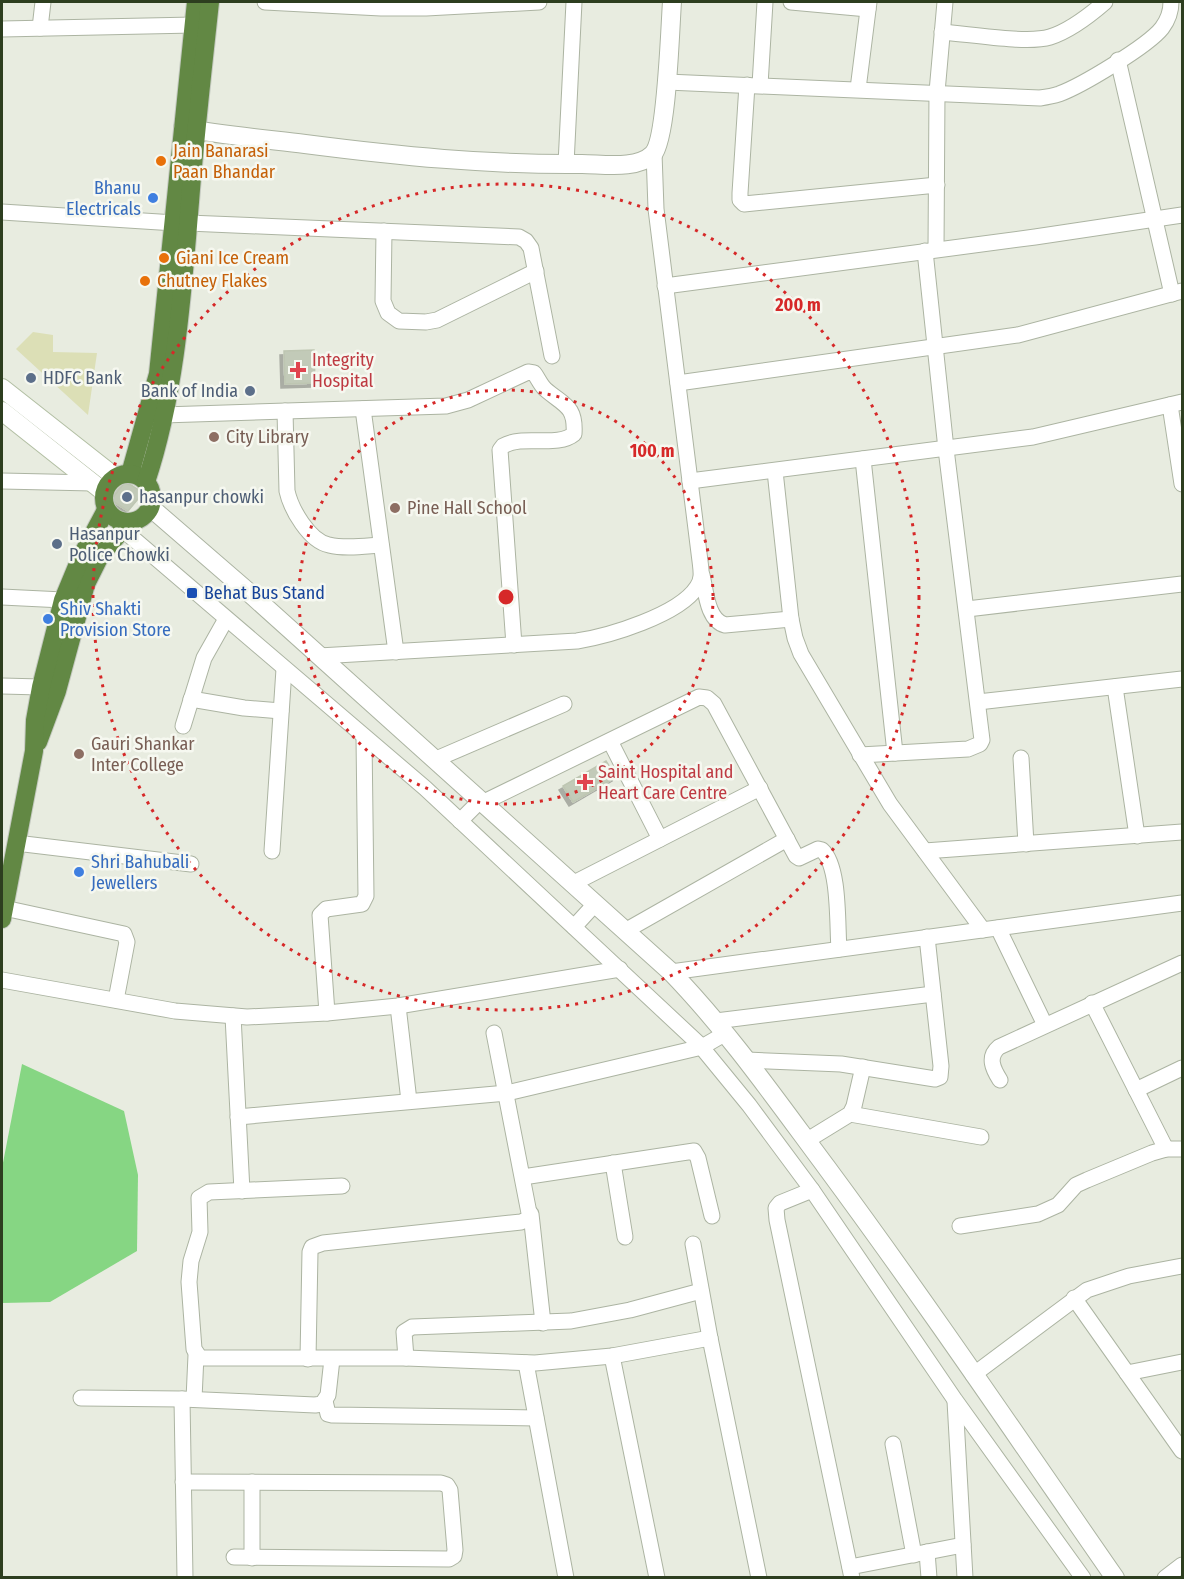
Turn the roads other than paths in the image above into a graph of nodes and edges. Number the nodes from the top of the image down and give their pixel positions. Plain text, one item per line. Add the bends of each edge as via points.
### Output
1 (43, 2) edge
2 (196, 2) edge
3 (210, 2) edge
4 (265, 2) edge
5 (539, 2) edge
6 (574, 2) edge
7 (672, 2) edge
8 (765, 2) edge
9 (791, 2) edge
10 (945, 2) edge
11 (1105, 2) edge
12 (1171, 2) edge
13 (355, 4) edge
14 (470, 4) edge
15 (869, 5) edge
16 (194, 25) junction
17 (40, 28) junction
18 (2, 29) edge
19 (942, 32) junction
20 (1118, 60) junction
21 (667, 82) junction
22 (754, 85) junction
23 (858, 89) junction
24 (937, 92) junction
25 (189, 129) junction
26 (654, 153) junction
27 (566, 164) junction
28 (937, 185) junction
29 (2, 212) edge
30 (1182, 214) edge
31 (1154, 219) junction
32 (181, 223) junction
33 (384, 231) junction
34 (931, 250) junction
35 (536, 271) junction
36 (665, 286) junction
37 (1177, 293) edge
38 (937, 348) junction
39 (552, 356) dead end
40 (678, 383) junction
41 (2, 388) edge
42 (1176, 403) edge
43 (363, 409) junction
44 (2, 411) edge
45 (285, 411) junction
46 (163, 415) junction
47 (946, 449) junction
48 (863, 459) junction
49 (775, 471) junction
50 (130, 478) junction
51 (2, 481) edge
52 (690, 481) junction
53 (1182, 484) edge
54 (101, 495) junction
55 (150, 507) junction
56 (126, 526) junction
57 (381, 545) junction
58 (702, 574) junction
59 (1182, 584) edge
60 (2, 597) edge
61 (63, 600) junction
62 (967, 609) junction
63 (226, 619) junction
64 (791, 619) junction
65 (514, 645) junction
66 (396, 652) junction
67 (320, 656) junction
68 (284, 669) junction
69 (1182, 679) edge
70 (2, 686) edge
71 (40, 687) junction
72 (1115, 687) junction
73 (191, 699) junction
74 (978, 702) junction
75 (564, 704) dead end
76 (281, 711) junction
77 (183, 726) dead end
78 (364, 738) junction
79 (610, 741) junction
80 (34, 751) junction
81 (895, 753) junction
82 (860, 755) junction
83 (1021, 758) dead end
84 (434, 760) junction
85 (760, 788) junction
86 (472, 810) junction
87 (1182, 832) edge
88 (1137, 836) junction
89 (660, 839) junction
90 (787, 839) junction
91 (16, 843) junction
92 (1026, 844) junction
93 (272, 851) dead end
94 (925, 851) junction
95 (191, 864) dead end
96 (5, 880) edge
97 (572, 884) junction
98 (1182, 903) edge
99 (592, 907) junction
100 (3, 913) edge
101 (576, 924) junction
102 (990, 929) junction
103 (625, 932) junction
104 (927, 937) junction
105 (839, 949) junction
106 (1182, 963) edge
107 (620, 969) junction
108 (671, 972) junction
109 (2, 980) edge
110 (933, 994) junction
111 (116, 1000) junction
112 (1092, 1003) junction
113 (398, 1006) junction
114 (327, 1013) junction
115 (232, 1016) junction
116 (1045, 1025) junction
117 (494, 1033) dead end
118 (714, 1037) junction
119 (747, 1060) junction
120 (863, 1067) junction
121 (1182, 1068) edge
122 (1000, 1080) dead end
123 (1136, 1090) junction
124 (507, 1093) junction
125 (409, 1101) junction
126 (850, 1114) junction
127 (238, 1117) junction
128 (981, 1137) dead end
129 (806, 1141) junction
130 (1166, 1149) junction
131 (1182, 1149) edge
132 (613, 1163) junction
133 (523, 1177) junction
134 (342, 1186) dead end
135 (812, 1190) junction
136 (242, 1191) junction
137 (531, 1214) junction
138 (712, 1216) dead end
139 (960, 1226) dead end
140 (625, 1237) dead end
141 (693, 1244) dead end
142 (1182, 1266) edge
143 (701, 1291) junction
144 (1074, 1298) junction
145 (543, 1323) junction
146 (710, 1338) junction
147 (196, 1355) junction
148 (612, 1356) junction
149 (406, 1358) junction
150 (308, 1359) junction
151 (332, 1359) junction
152 (1182, 1362) edge
153 (526, 1363) junction
154 (1127, 1373) junction
155 (973, 1375) junction
156 (81, 1398) dead end
157 (188, 1399) junction
158 (955, 1400) junction
159 (325, 1401) junction
160 (536, 1418) junction
161 (893, 1444) dead end
162 (1182, 1451) edge
163 (183, 1482) junction
164 (252, 1482) junction
165 (1061, 1522) junction
166 (963, 1545) junction
167 (920, 1553) junction
168 (234, 1557) dead end
169 (252, 1558) junction
170 (1182, 1565) edge
171 (851, 1572) edge
172 (185, 1578) edge
173 (566, 1578) edge
174 (657, 1578) edge
175 (759, 1578) edge
176 (929, 1578) edge
177 (965, 1578) edge
178 (1083, 1578) edge
179 (1115, 1578) edge
180 (1165, 1578) edge

1 - 17 street
2 - 16 highway
3 - 25 highway
4 - 13 street
5 - 14 street
6 - 27 street
7 - 21 street
8 - 22 street
9 - 15 street
10 - 19 street
11 - 19 street via 1049,37 1023,39
12 - 20 street via 1168,20 1161,30
13 - 14 street via 426,8
15 - 23 street
16 - 17 street
16 - 25 highway
17 - 18 street
19 - 24 street
20 - 24 street via 1074,87 1040,98
20 - 31 street
21 - 22 street
21 - 26 street via 660,140
22 - 23 street
22 - 28 street via 740,193 744,204
23 - 24 street
24 - 28 street
25 - 27 street via 408,157
25 - 32 highway
26 - 27 street via 644,161 629,164
26 - 36 street
28 - 34 street
29 - 32 street
30 - 31 street
31 - 34 street
31 - 37 street
32 - 33 street
32 - 46 highway via 177,343
32 - 50 highway via 158,374
33 - 35 street via 519,237 531,248
33 - 35 street via 383,301 388,313 399,321 437,320
34 - 36 street
34 - 38 street
35 - 39 street
36 - 40 street
37 - 38 street via 1018,335
38 - 40 street
38 - 47 street
40 - 52 street
41 - 50 street
42 - 47 street via 1033,437
42 - 53 street
43 - 45 street
43 - 57 street
43 - 65 street via 446,406 532,372 542,386 570,408 574,419 571,437 513,441 500,450
44 - 54 street
45 - 46 street
45 - 57 street via 287,491 297,516 324,544
46 - 50 highway via 154,457
47 - 48 street
47 - 62 street
48 - 49 street
48 - 81 street
49 - 52 street
49 - 64 street
50 - 54 highway via 108,484
50 - 55 highway via 150,489
51 - 54 street
52 - 58 street
54 - 56 highway via 112,517
54 - 61 highway
55 - 56 highway via 145,515
55 - 67 street
56 - 63 street
56 - 80 highway via 100,556 86,584 57,691
57 - 66 street
58 - 64 street via 712,615 718,623 725,626
58 - 65 street via 699,586 681,603 618,633 577,642
59 - 62 street
60 - 61 street
61 - 71 highway
62 - 74 street
63 - 68 street
63 - 73 street via 204,658
64 - 82 street via 801,654
65 - 66 street
66 - 67 street
67 - 84 street
68 - 76 street
68 - 78 street
69 - 72 street
70 - 71 street
71 - 80 highway
72 - 74 street
72 - 88 street
73 - 76 street
73 - 77 street
74 - 81 street via 982,740 975,748
75 - 84 street
76 - 93 street
78 - 86 street via 401,768
78 - 114 street via 366,896 362,904 326,909 320,915
79 - 85 street via 699,697 706,698 714,704
79 - 86 street
79 - 89 street
80 - 91 highway
81 - 82 street
82 - 94 street
83 - 92 street
84 - 86 street
85 - 89 street
85 - 90 street
86 - 97 street
86 - 101 street
87 - 88 street
88 - 92 street
89 - 97 street
90 - 103 street
90 - 105 street via 799,858 818,849 831,862
91 - 95 street
91 - 96 highway
92 - 94 street
94 - 102 street
96 - 100 highway
97 - 99 street
98 - 102 street
99 - 101 street
99 - 103 street
100 - 111 street via 124,934 127,942
101 - 107 street
102 - 104 street
102 - 116 street
103 - 108 street
104 - 105 street
104 - 110 street
105 - 108 street
106 - 112 street
107 - 113 street
107 - 118 street
108 - 118 street
109 - 111 street
110 - 118 street
110 - 120 street via 942,1066 939,1077
111 - 115 street
112 - 116 street
112 - 123 street
113 - 114 street
113 - 125 street
114 - 115 street
115 - 127 street
116 - 122 street via 994,1052 991,1061
117 - 124 street
118 - 119 street
118 - 124 street
118 - 135 street via 742,1097
119 - 120 street
119 - 129 street
120 - 126 street
121 - 123 street
123 - 130 street
124 - 125 street
124 - 133 street
125 - 127 street
126 - 128 street
126 - 129 street
127 - 136 street
129 - 155 street
130 - 131 street
130 - 139 street via 1076,1185 1049,1210
132 - 133 street
132 - 138 street via 694,1151
132 - 140 street
133 - 137 street
134 - 136 street
135 - 158 street
135 - 171 street via 780,1203 776,1208 777,1220
136 - 147 street via 209,1192 199,1198 200,1232 189,1282
137 - 145 street
137 - 150 street via 521,1222 312,1247
141 - 143 street
142 - 144 street via 1120,1278
143 - 145 street via 609,1314
143 - 146 street
144 - 154 street
144 - 155 street
145 - 149 street via 412,1327 405,1332
146 - 148 street
146 - 175 street
147 - 150 street via 205,1360
147 - 157 street
148 - 153 street
148 - 174 street
149 - 151 street
149 - 153 street
150 - 151 street
151 - 159 street
152 - 154 street
153 - 160 street
154 - 162 street
155 - 165 street
156 - 157 street
157 - 159 street via 306,1405
157 - 163 street
158 - 165 street
158 - 166 street
159 - 160 street via 328,1414 332,1415
160 - 173 street
161 - 167 street
163 - 164 street
163 - 172 street
164 - 169 street
164 - 169 street via 447,1485 455,1550 454,1556 444,1560
165 - 178 street
165 - 179 street
166 - 167 street
166 - 177 street
167 - 171 street
167 - 176 street
168 - 169 street
170 - 180 street

